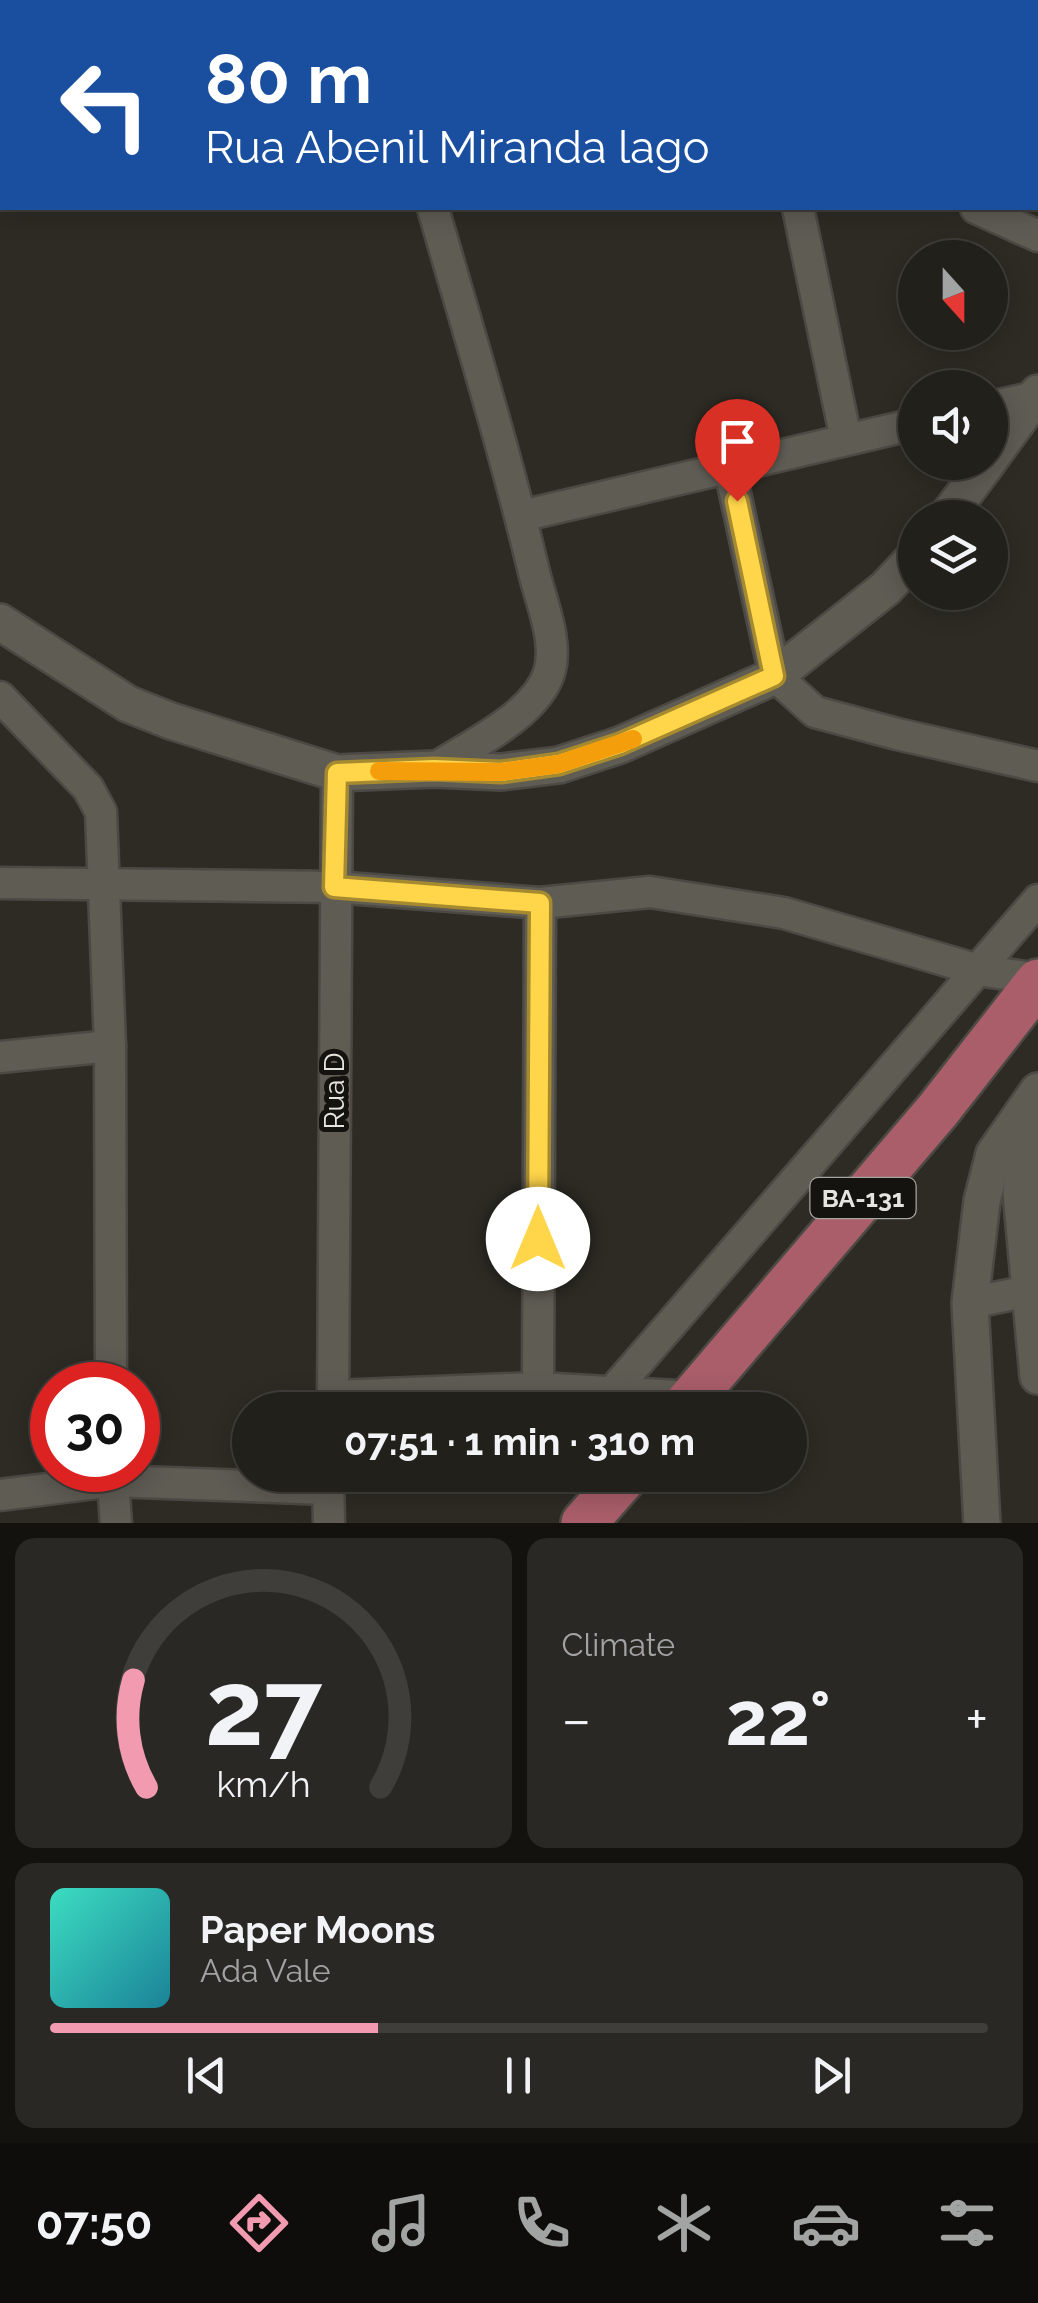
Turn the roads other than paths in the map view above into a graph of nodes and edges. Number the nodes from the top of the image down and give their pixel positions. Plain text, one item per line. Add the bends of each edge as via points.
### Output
1 (434, 210) edge
2 (798, 210) edge
3 (980, 210) edge
4 (1038, 236) edge
5 (1037, 395) edge
6 (1008, 403) edge
7 (898, 427) edge
8 (1008, 435) edge
9 (846, 438) junction
10 (730, 466) junction
11 (975, 480) edge
12 (960, 500) edge
13 (520, 516) junction
14 (898, 575) edge
15 (0, 622) edge
16 (774, 676) junction
17 (0, 697) edge
18 (1038, 766) edge
19 (434, 769) junction
20 (337, 773) junction
21 (105, 882) junction
22 (0, 883) edge
23 (334, 887) junction
24 (1038, 900) edge
25 (540, 903) junction
26 (978, 970) junction
27 (1038, 980) edge
28 (110, 1046) junction
29 (0, 1057) edge
30 (1036, 1093) edge
31 (1035, 1290) edge
32 (970, 1303) junction
33 (111, 1362) edge
34 (1038, 1376) edge
35 (538, 1388) junction
36 (614, 1391) junction
37 (333, 1392) edge
38 (483, 1392) edge
39 (620, 1392) edge
40 (698, 1392) edge
41 (160, 1477) edge
42 (232, 1479) edge
43 (30, 1490) edge
44 (113, 1492) edge
45 (327, 1492) edge
46 (611, 1492) edge
47 (0, 1495) edge
48 (116, 1523) edge
49 (329, 1523) edge
50 (584, 1523) edge
51 (982, 1523) edge

1 - 13 street
2 - 9 street
3 - 4 street
5 - 6 street
5 - 8 street
7 - 9 street
9 - 10 street
10 - 13 street
10 - 16 street
11 - 12 street
13 - 19 street via 552,647 549,672 522,712
14 - 16 street
15 - 20 street via 128,704
16 - 18 street via 816,712
16 - 19 street via 559,764 501,772
17 - 21 street via 95,798
19 - 20 street
20 - 23 street, Rua D
21 - 22 street
21 - 23 street
21 - 28 street
23 - 25 street
23 - 37 street, Rua D
24 - 26 street
25 - 26 street via 650,892 784,912
25 - 35 street
26 - 27 street
26 - 36 street
27 - 40 main road, BA-131 via 938,1110
28 - 29 street
28 - 33 street
30 - 31 street via 1020,1192
30 - 32 street via 994,1154 986,1178
31 - 32 street
31 - 34 street
32 - 51 street
35 - 36 street
35 - 38 street
36 - 39 street
41 - 42 street
43 - 47 street
44 - 48 street
45 - 49 street
46 - 50 main road

